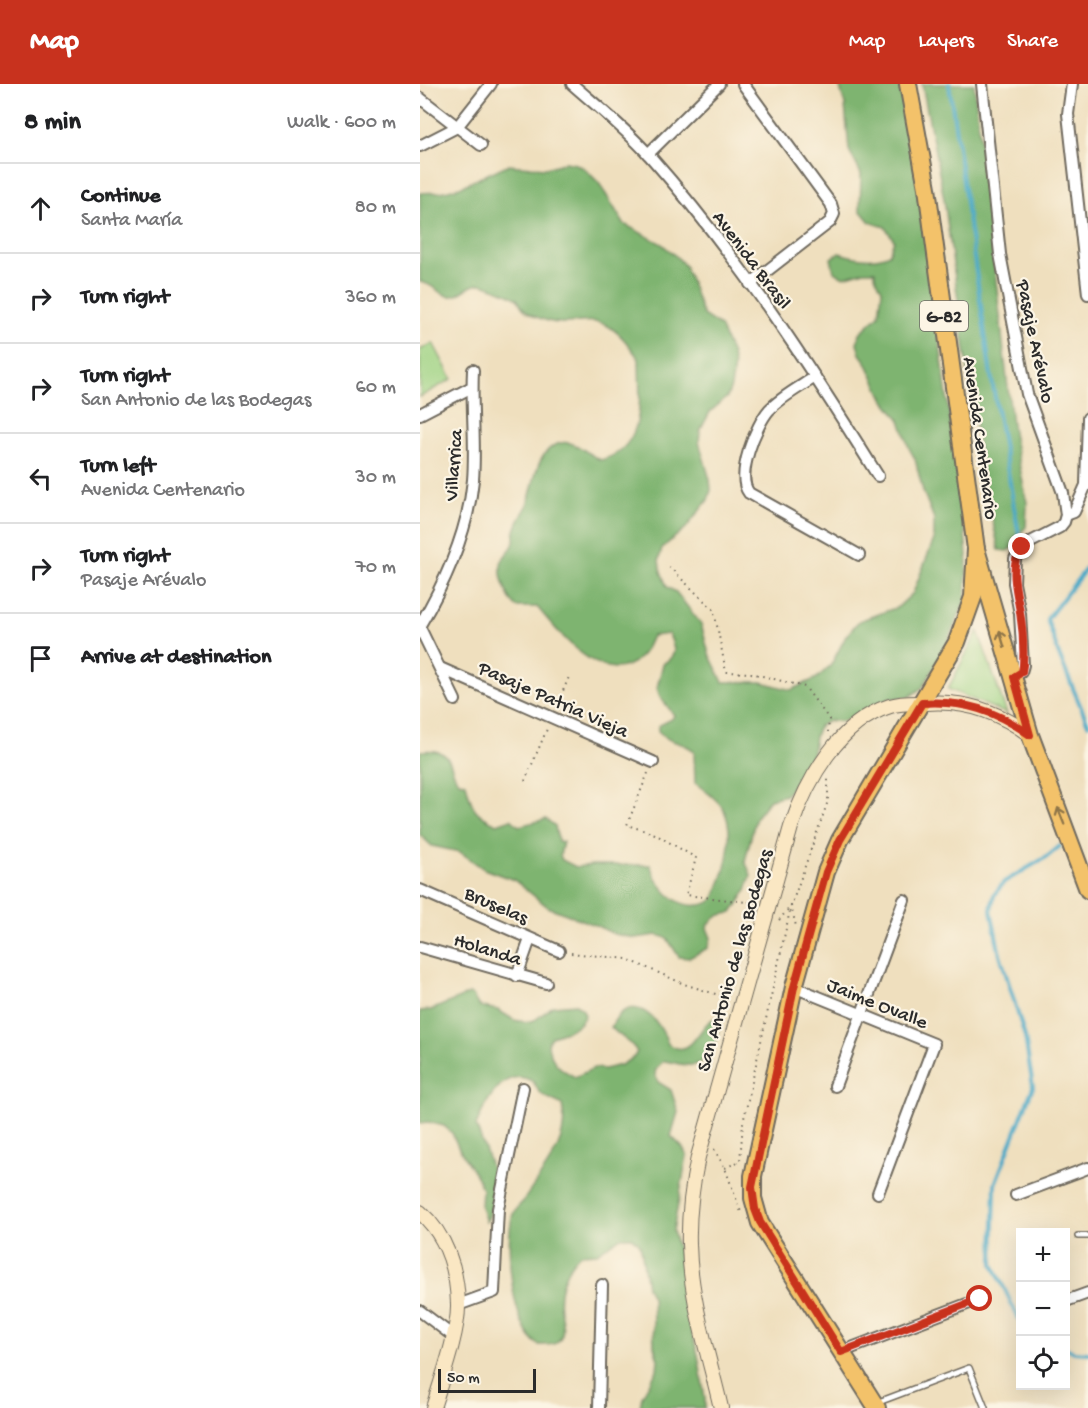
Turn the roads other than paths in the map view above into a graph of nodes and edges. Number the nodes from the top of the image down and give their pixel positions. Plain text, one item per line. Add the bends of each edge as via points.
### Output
1 (491, 84) edge
2 (572, 84) edge
3 (719, 84) edge
4 (742, 84) edge
5 (909, 84) edge
6 (982, 84) edge
7 (1072, 84) edge
8 (420, 98) edge
9 (457, 127) junction
10 (482, 145) dead end
11 (420, 146) edge
12 (648, 153) junction
13 (750, 284) junction
14 (1088, 294) edge
15 (473, 370) dead end
16 (815, 377) junction
17 (472, 387) junction
18 (420, 414) edge
19 (1088, 418) edge
20 (878, 476) dead end
21 (1066, 515) junction
22 (976, 549) junction
23 (859, 555) dead end
24 (420, 626) edge
25 (440, 668) junction
26 (1014, 677) junction
27 (455, 700) dead end
28 (922, 703) junction
29 (1030, 735) junction
30 (653, 762) road end
31 (1083, 858) edge
32 (420, 890) edge
33 (1088, 890) edge
34 (904, 900) dead end
35 (530, 939) junction
36 (420, 947) edge
37 (559, 951) road end
38 (517, 976) junction
39 (546, 983) dead end
40 (794, 987) junction
41 (860, 1014) junction
42 (835, 1086) dead end
43 (523, 1088) dead end
44 (1088, 1168) edge
45 (878, 1193) dead end
46 (1016, 1195) dead end
47 (420, 1212) edge
48 (1078, 1236) dead end
49 (1088, 1236) edge
50 (603, 1285) dead end
51 (1088, 1293) edge
52 (980, 1299) dead end
53 (1070, 1299) edge
54 (458, 1305) junction
55 (420, 1311) edge
56 (453, 1336) junction
57 (841, 1352) junction
58 (876, 1406) edge
59 (433, 1408) edge
60 (599, 1408) edge
61 (721, 1408) edge
62 (985, 1408) edge

1 - 9 street
2 - 12 street, Avenida Brasil
3 - 12 street
4 - 13 street via 831,204 834,214 830,222
5 - 22 main road, Avenida Centenario / G-82
6 - 21 street, Pasaje Arévalo via 1000,254 1027,394 1063,493
7 - 14 street via 1068,114
8 - 9 street
9 - 10 street
9 - 11 street
12 - 13 street, Avenida Brasil
13 - 16 street, Avenida Brasil
15 - 17 street, Villarrica
16 - 20 street, Avenida Brasil
16 - 23 street via 764,416 751,444 744,485 749,493
17 - 18 street
17 - 24 street, Villarrica via 473,479 469,502 450,568
19 - 21 street via 1086,485 1074,512
21 - 26 street via 1060,527 1025,545 1017,555 1014,583 1023,665 1022,672
26 -> 22 main road, Avenida Centenario
22 - 28 main road via 969,612 954,648
24 - 25 street
25 - 27 street
25 - 30 street, Pasaje Patria Vieja
26 - 29 main road, Avenida Centenario
28 - 29 street, San Antonio de las Bodegas via 981,708
28 - 40 main road via 834,850
28 - 61 street, San Antonio de las Bodegas via 897,704 860,723 828,755 806,789 742,1002 698,1157 690,1202 690,1256 697,1305
31 -> 29 main road, Avenida Centenario
31 - 33 main road, Avenida Centenario
32 - 35 street, Bruselas
34 - 41 street
35 - 37 street, Bruselas
35 - 38 street
36 - 38 street, Holanda
38 - 39 street, Holanda
40 - 41 street, Jaime Ovalle
40 - 57 main road via 753,1176 753,1198 760,1222
41 - 42 street
41 - 45 street, Jaime Ovalle via 934,1044
43 - 54 street via 498,1209 494,1292
44 - 46 street
47 - 54 street via 433,1225 452,1260
48 - 49 lane
50 - 60 street
51 - 53 street
52 - 57 street
54 - 56 street
55 - 56 street
56 - 59 street
57 - 58 main road
58 - 62 lane via 969,1368

